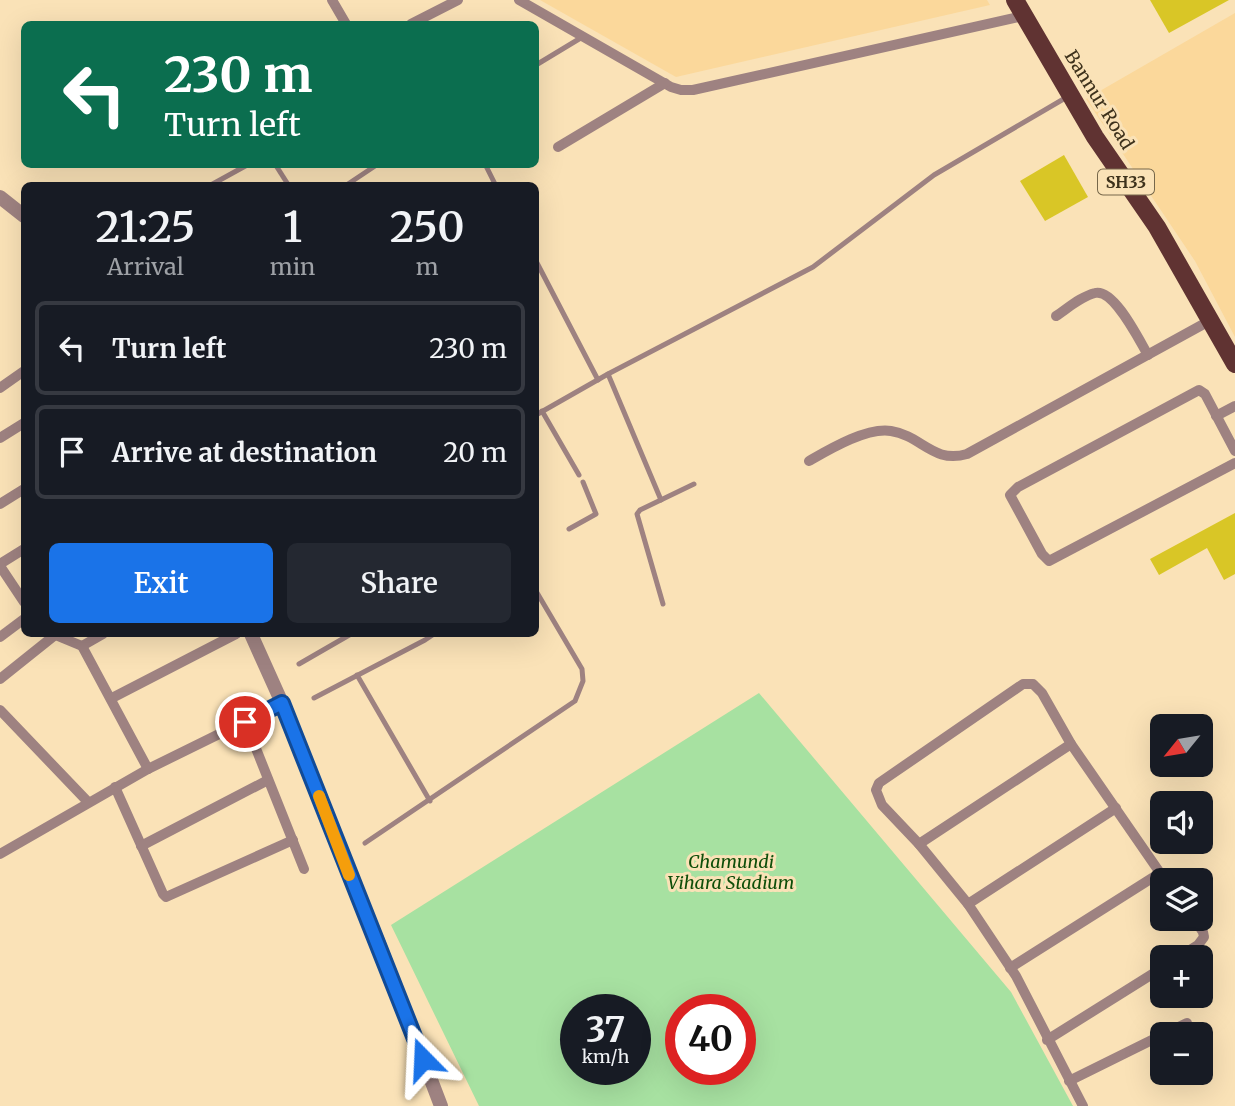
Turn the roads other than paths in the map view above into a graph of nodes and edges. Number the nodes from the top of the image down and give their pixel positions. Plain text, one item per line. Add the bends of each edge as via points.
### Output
1 (332, 0) edge
2 (458, 0) edge
3 (519, 0) edge
4 (1019, 8) edge
5 (344, 21) edge
6 (417, 21) edge
7 (584, 36) junction
8 (539, 63) edge
9 (665, 83) junction
10 (1070, 96) junction
11 (558, 147) dead end
12 (242, 168) edge
13 (371, 168) edge
14 (216, 182) edge
15 (351, 182) edge
16 (0, 197) edge
17 (21, 214) edge
18 (539, 267) edge
19 (1056, 316) dead end
20 (1211, 320) junction
21 (1148, 355) junction
22 (1235, 364) edge
23 (21, 373) edge
24 (608, 374) junction
25 (598, 380) junction
26 (0, 388) edge
27 (1235, 406) edge
28 (539, 412) edge
29 (539, 415) edge
30 (1216, 416) junction
31 (21, 426) edge
32 (1231, 432) edge
33 (0, 438) edge
34 (1235, 451) edge
35 (809, 461) dead end
36 (1235, 463) edge
37 (579, 475) dead end
38 (583, 482) dead end
39 (694, 484) dead end
40 (21, 491) edge
41 (661, 500) junction
42 (0, 504) edge
43 (569, 529) dead end
44 (21, 551) edge
45 (0, 565) edge
46 (539, 596) edge
47 (21, 597) edge
48 (663, 604) dead end
49 (21, 621) edge
50 (0, 637) edge
51 (50, 637) edge
52 (61, 637) edge
53 (98, 637) edge
54 (230, 637) edge
55 (252, 637) edge
56 (346, 637) edge
57 (430, 637) edge
58 (82, 646) junction
59 (299, 664) dead end
60 (357, 675) junction
61 (0, 679) edge
62 (111, 698) junction
63 (314, 698) dead end
64 (282, 703) junction
65 (0, 710) edge
66 (245, 722) junction
67 (1071, 744) junction
68 (148, 769) junction
69 (268, 780) junction
70 (115, 787) junction
71 (430, 801) junction
72 (88, 802) junction
73 (1116, 808) junction
74 (293, 840) junction
75 (365, 843) dead end
76 (919, 844) junction
77 (141, 846) junction
78 (0, 854) edge
79 (1157, 868) edge
80 (304, 869) dead end
81 (1150, 885) edge
82 (968, 904) junction
83 (1010, 968) junction
84 (1150, 976) edge
85 (1047, 1040) junction
86 (1150, 1041) edge
87 (1069, 1081) junction
88 (441, 1106) edge
89 (1083, 1106) edge

1 - 5 street
2 - 6 street
3 - 7 street
4 - 9 street via 693,90
4 - 10 main road, Bannur Road / SH33
7 - 8 lane
7 - 9 street
9 - 11 street
10 - 20 main road, Bannur Road / SH33 via 1157,227
10 - 24 lane via 934,176 813,267
12 - 14 lane
13 - 15 lane
16 - 17 street
18 - 25 lane
19 - 21 street via 1103,292 1117,305
20 - 21 street
20 - 22 main road, Bannur Road / SH33
21 - 35 street via 956,458 889,431 840,444
23 - 26 street
24 - 25 lane
24 - 41 lane
25 - 28 lane
27 - 30 street
29 - 37 lane
30 - 32 street
30 - 36 street via 1199,390 1018,487 1011,500 1049,561
31 - 33 street
32 - 34 street
38 - 43 lane via 596,514
39 - 41 lane
40 - 42 street
41 - 48 lane via 637,516
44 - 45 street
45 - 47 street
46 - 71 lane via 582,669 581,691 575,701
49 - 50 street
51 - 61 street
52 - 58 street
53 - 58 street
54 - 62 street
55 - 64 street
56 - 59 lane
57 - 60 lane
58 - 62 street
60 - 63 lane
60 - 71 lane
62 - 68 street
64 - 66 street
64 - 88 street
65 - 72 street
66 - 68 street
66 - 69 street
67 - 73 street
67 - 76 street
67 - 76 street via 1042,692 1033,684 1023,684 878,783 883,806
68 - 70 street
69 - 74 street
69 - 77 street
70 - 72 street
70 - 77 street
71 - 75 lane
72 - 78 street
73 - 79 street
73 - 82 street
74 - 77 street via 166,897
74 - 80 street
76 - 82 street
81 - 83 street
82 - 83 street
83 - 85 street
84 - 85 street
85 - 87 street
86 - 87 street
87 - 89 street

